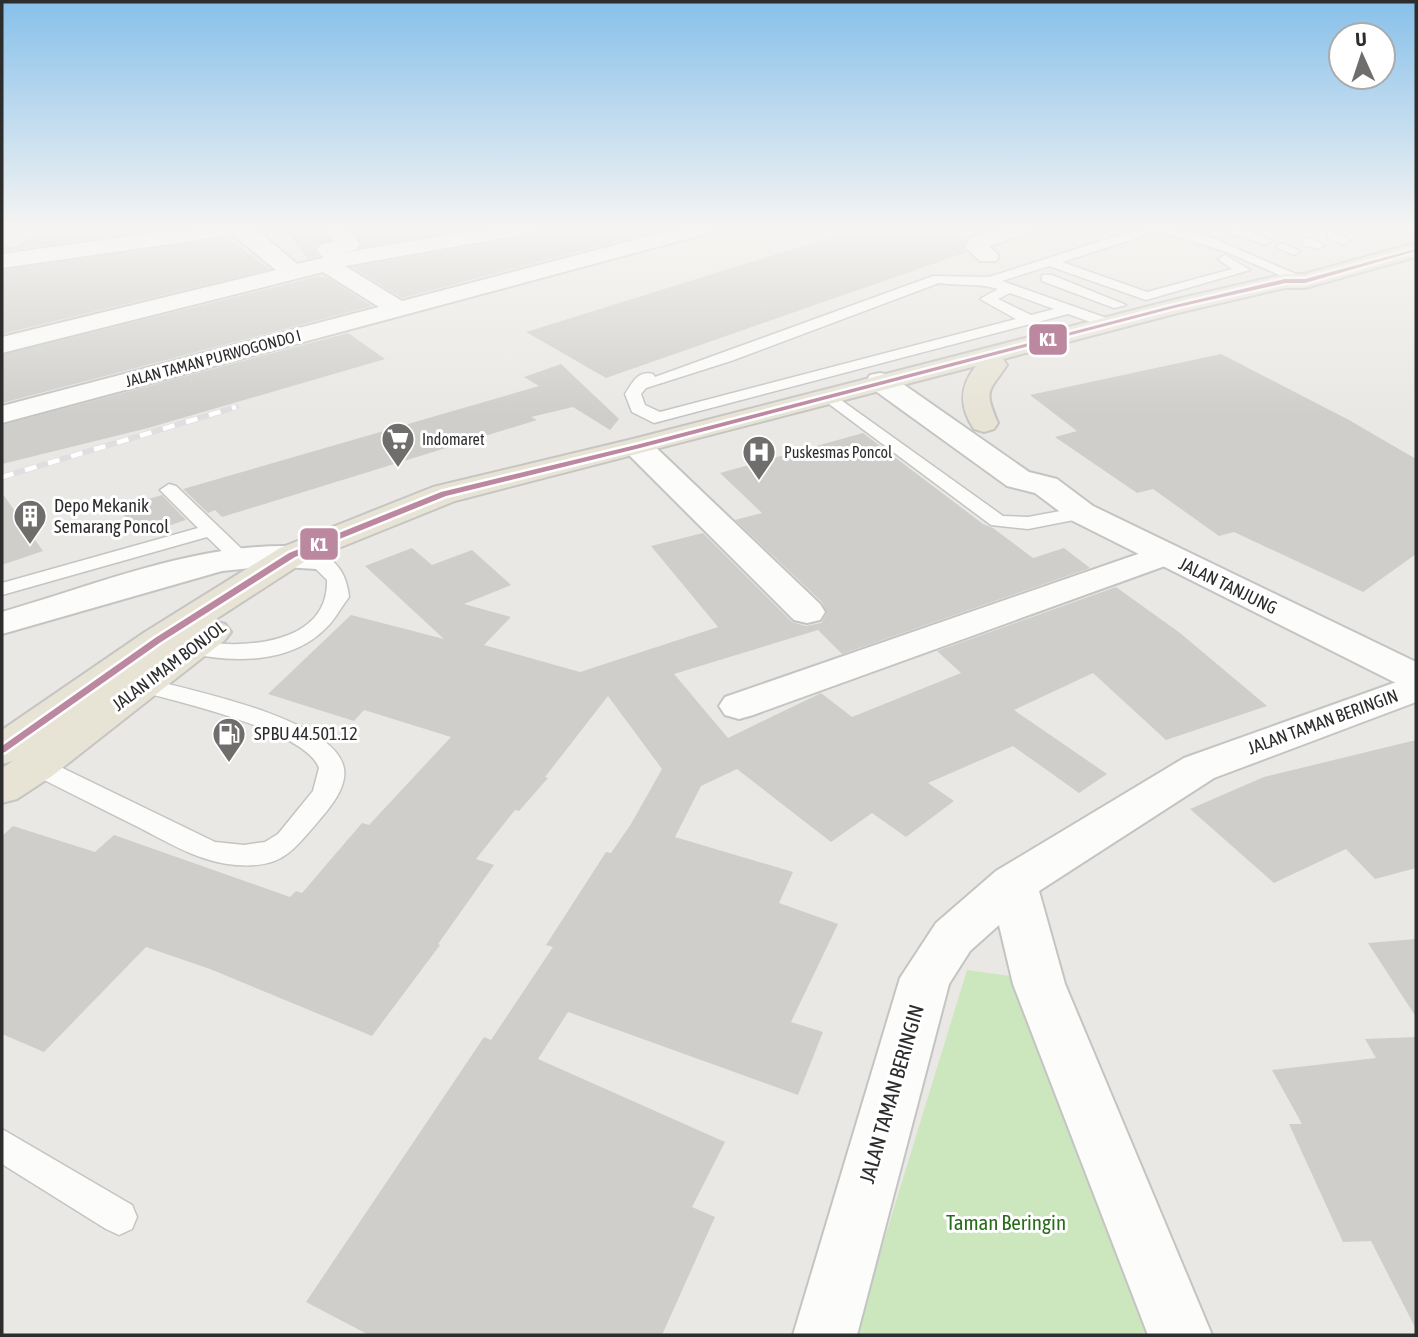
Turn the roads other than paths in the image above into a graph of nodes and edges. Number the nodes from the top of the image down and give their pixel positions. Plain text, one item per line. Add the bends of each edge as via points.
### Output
1 (228, 289) edge
2 (370, 289) edge
3 (474, 289) edge
4 (898, 289) edge
5 (910, 289) edge
6 (1007, 289) edge
7 (1014, 289) edge
8 (1067, 289) edge
9 (1127, 289) edge
10 (1172, 289) edge
11 (1241, 289) edge
12 (1284, 289) edge
13 (398, 309) junction
14 (1067, 310) junction
15 (838, 311) dead end
16 (1113, 314) junction
17 (1030, 320) junction
18 (799, 326) dead end
19 (2, 345) edge
20 (994, 365) junction
21 (902, 382) junction
22 (638, 384) junction
23 (827, 395) junction
24 (2, 415) edge
25 (984, 423) junction
26 (638, 447) junction
27 (1045, 486) junction
28 (169, 490) dead end
29 (1082, 513) junction
30 (212, 530) junction
31 (314, 551) junction
32 (1164, 555) junction
33 (239, 557) junction
34 (2, 589) edge
35 (807, 612) dead end
36 (2, 623) edge
37 (192, 647) junction
38 (1416, 677) edge
39 (143, 685) junction
40 (1416, 688) edge
41 (739, 706) dead end
42 (2, 750) edge
43 (37, 766) junction
44 (2, 788) edge
45 (1013, 884) junction
46 (2, 1145) edge
47 (119, 1217) dead end
48 (825, 1335) edge
49 (1181, 1335) edge

1 - 19 street
2 - 13 street
3 - 13 street, JALAN TAMAN PURWOGONDO I
4 - 15 lane
5 - 22 lane via 726,358 654,383
6 - 17 lane via 987,299
7 - 14 lane
8 - 16 lane
9 - 10 lane via 1146,296
11 - 16 main road, JALAN IMAM BONJOL
12 - 20 main road, JALAN IMAM BONJOL
13 - 24 street, JALAN TAMAN PURWOGONDO I
14 - 16 lane
14 - 17 lane
16 - 21 main road, JALAN IMAM BONJOL
17 - 22 lane via 661,417 638,408 633,394
18 - 22 lane
20 - 21 main road, JALAN IMAM BONJOL
20 - 25 main road via 981,375 974,401
21 - 23 main road, JALAN IMAM BONJOL
21 - 25 street, JALAN TANJUNG
21 - 27 street, JALAN TANJUNG via 1018,480
23 - 26 main road, JALAN IMAM BONJOL
23 - 29 lane via 998,521 1028,523
25 - 27 street, JALAN TANJUNG via 1044,468
26 - 31 main road, JALAN IMAM BONJOL via 444,494 386,514
26 - 35 street
27 - 29 street, JALAN TANJUNG
28 - 30 lane
29 - 32 street, JALAN TANJUNG
30 - 33 lane
30 - 34 lane
31 - 33 street
31 - 37 main road, JALAN IMAM BONJOL
31 - 37 lane via 337,578 338,597 317,624 295,639 247,654
31 - 42 main road, JALAN IMAM BONJOL via 158,640
32 - 38 street, JALAN TANJUNG
32 - 41 street
33 - 36 street
37 - 39 main road, JALAN IMAM BONJOL
39 - 43 main road, JALAN IMAM BONJOL
39 - 43 lane via 296,732 330,759 330,789 282,846 260,854 233,855 210,851
40 - 45 street, JALAN TAMAN BERINGIN via 1199,768
43 - 44 main road, JALAN IMAM BONJOL
45 - 48 street, JALAN TAMAN BERINGIN via 953,937 925,978
45 - 49 street via 1039,984
46 - 47 lane

